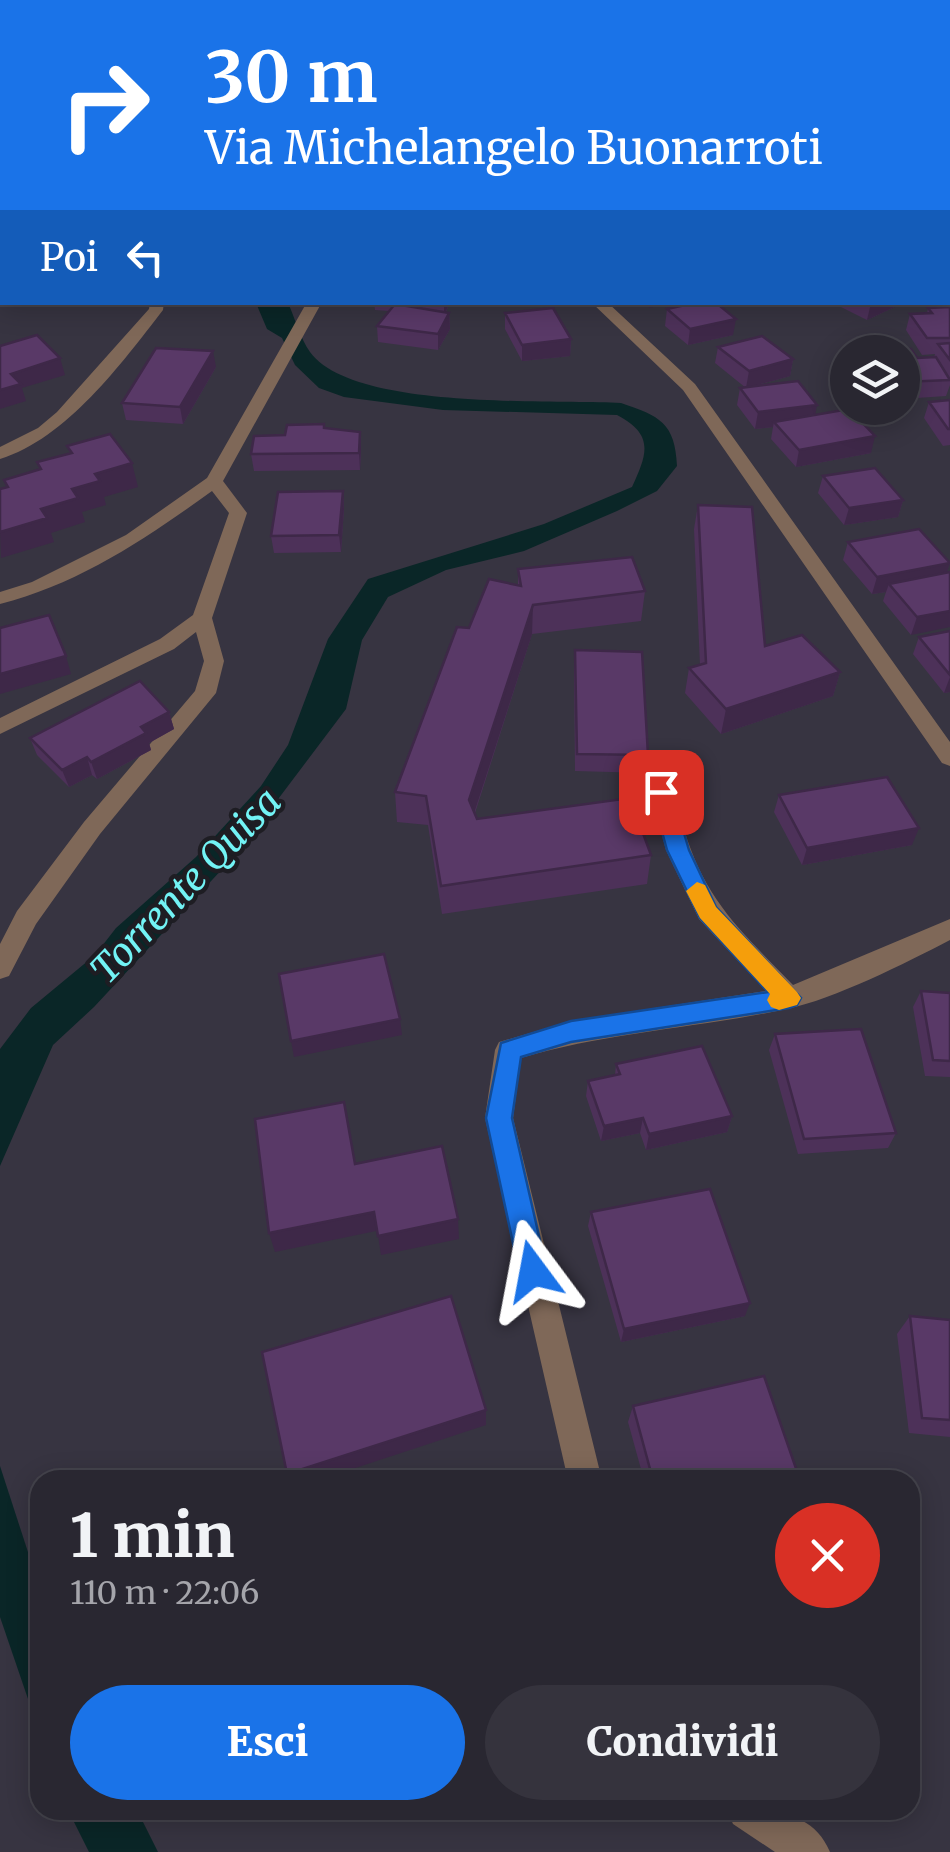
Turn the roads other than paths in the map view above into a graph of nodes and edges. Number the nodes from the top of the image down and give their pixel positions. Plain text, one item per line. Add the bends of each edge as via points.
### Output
1 (157, 305) edge
2 (313, 305) edge
3 (601, 305) edge
4 (0, 454) edge
5 (214, 481) junction
6 (0, 598) edge
7 (202, 618) junction
8 (0, 727) edge
9 (950, 758) edge
10 (661, 792) dead end
11 (950, 929) edge
12 (0, 969) edge
13 (789, 998) junction
14 (582, 1470) edge
15 (763, 1820) edge
16 (810, 1852) edge

1 - 4 street via 63,416
2 - 5 street
3 - 9 street via 689,387
5 - 6 street via 133,539
5 - 7 street via 238,513
7 - 8 street via 167,644
7 - 12 street via 214,661 205,693 81,843 26,918
10 - 13 street via 678,850 708,912
11 - 13 street
13 - 14 street via 571,1032 509,1050 499,1118
15 - 16 street

